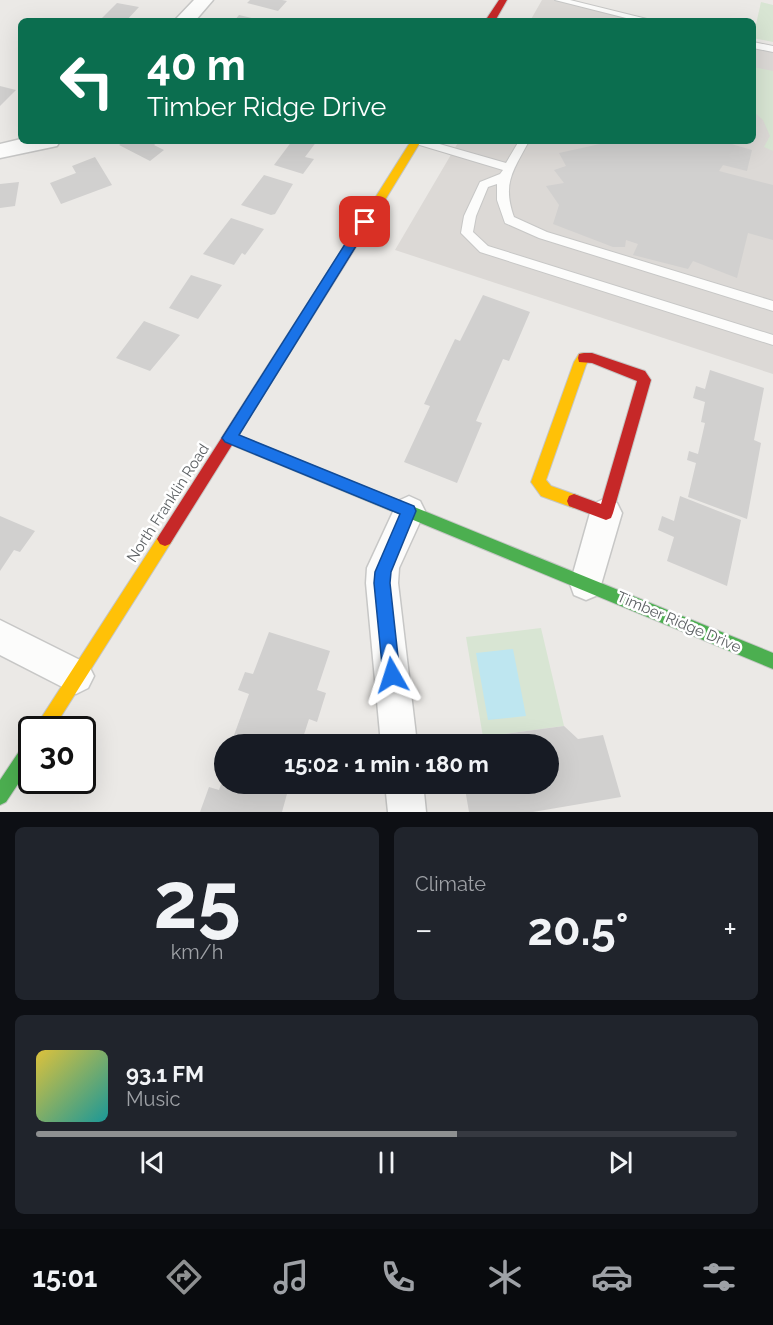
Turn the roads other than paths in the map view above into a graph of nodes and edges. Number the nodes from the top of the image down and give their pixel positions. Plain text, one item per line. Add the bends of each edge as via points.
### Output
1 (204, 0) edge
2 (503, 0) edge
3 (559, 0) edge
4 (187, 18) edge
5 (492, 18) edge
6 (633, 18) edge
7 (756, 46) edge
8 (773, 49) edge
9 (34, 144) edge
10 (414, 144) edge
11 (424, 144) edge
12 (522, 144) edge
13 (0, 151) edge
14 (506, 173) junction
15 (773, 306) edge
16 (773, 340) edge
17 (230, 438) junction
18 (409, 511) junction
19 (606, 513) junction
20 (586, 584) junction
21 (0, 637) edge
22 (773, 661) edge
23 (76, 676) junction
24 (51, 716) edge
25 (398, 734) edge
26 (18, 768) edge
27 (405, 794) edge
28 (0, 796) edge
29 (407, 812) edge

1 - 4 street
2 - 5 street
3 - 6 lane
7 - 8 lane
9 - 13 street
10 - 17 street, North Franklin Road
11 - 14 lane
12 - 14 lane
14 - 15 lane via 500,195 509,220 543,235
14 - 16 lane via 484,185 470,216 466,233 484,249
17 - 18 street, Timber Ridge Drive
17 - 23 street, North Franklin Road
18 - 20 street, Timber Ridge Drive
18 - 25 street via 383,568 382,583
19 - 19 street via 644,380 640,375 584,358 538,482 546,491
19 - 20 street
20 - 22 street, Timber Ridge Drive
21 - 23 street
23 - 24 street, North Franklin Road
26 - 28 street
27 - 29 street

